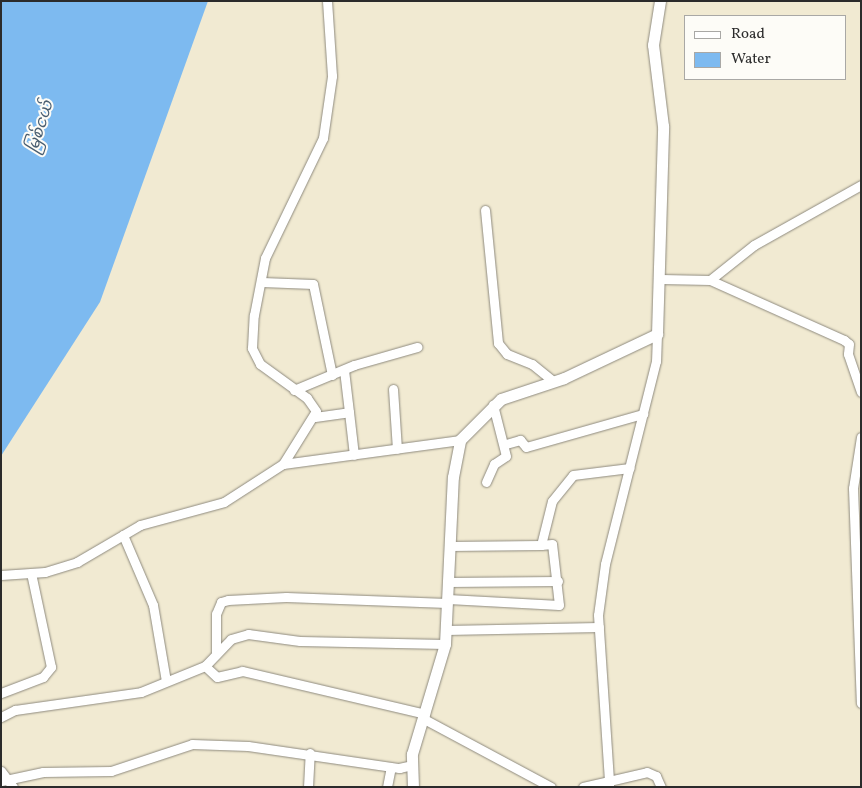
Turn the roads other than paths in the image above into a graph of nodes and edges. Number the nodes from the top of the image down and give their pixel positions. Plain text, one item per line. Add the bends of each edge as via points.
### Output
1 (328, 1) edge
2 (660, 1) edge
3 (861, 185) edge
4 (485, 210) dead end
5 (661, 280) junction
6 (710, 280) junction
7 (262, 282) junction
8 (657, 334) junction
9 (417, 347) dead end
10 (344, 370) junction
11 (332, 374) junction
12 (553, 381) junction
13 (393, 389) dead end
14 (294, 390) junction
15 (861, 392) edge
16 (493, 405) junction
17 (349, 412) junction
18 (643, 414) junction
19 (315, 417) junction
20 (861, 437) edge
21 (460, 440) junction
22 (506, 444) junction
23 (397, 450) junction
24 (354, 455) junction
25 (283, 464) junction
26 (630, 468) junction
27 (486, 482) dead end
28 (123, 536) junction
29 (541, 545) junction
30 (450, 546) junction
31 (30, 573) junction
32 (1, 574) edge
33 (558, 581) junction
34 (448, 582) junction
35 (448, 601) junction
36 (599, 627) junction
37 (446, 630) junction
38 (444, 644) junction
39 (858, 644) edge
40 (216, 654) junction
41 (205, 666) junction
42 (166, 681) junction
43 (1, 694) edge
44 (861, 703) edge
45 (424, 716) junction
46 (1, 718) edge
47 (310, 753) junction
48 (412, 765) junction
49 (391, 766) junction
50 (1, 770) edge
51 (8, 783) edge
52 (609, 784) edge
53 (308, 787) edge
54 (387, 787) edge
55 (412, 787) edge
56 (551, 787) edge
57 (583, 787) edge
58 (661, 787) edge

1 - 7 street via 332,76 325,126 317,156 265,258
2 - 5 street via 653,45 663,126
3 - 6 street via 754,245
4 - 12 street via 498,343 507,354 532,364
5 - 6 street
5 - 8 street
6 - 15 street via 850,344 848,354
7 - 11 street via 314,284
7 - 14 street via 252,348 269,375
8 - 12 street
8 - 18 street via 656,361
9 - 10 street
10 - 11 street
10 - 17 street
11 - 14 street
12 - 16 street via 516,391
13 - 23 street
14 - 19 street via 314,406
16 - 21 street
16 - 22 street
17 - 19 street
17 - 24 street
18 - 22 street via 526,447 520,440
18 - 26 street
19 - 25 street
20 - 39 street via 853,488
21 - 23 street
21 - 30 street
22 - 27 street via 506,456 494,464
23 - 24 street
24 - 25 street
25 - 28 street via 224,502 154,520
26 - 29 street via 573,475 552,501
26 - 36 street via 599,595
28 - 31 street via 77,562
28 - 42 street via 153,605
29 - 30 street
29 - 33 street via 552,544
30 - 34 street
31 - 32 street
31 - 43 street via 51,667 42,678
33 - 34 street
33 - 35 street via 559,605
34 - 35 street
35 - 37 street
35 - 40 street via 286,597 224,600 216,614
36 - 37 street
36 - 52 street
37 - 38 street
38 - 40 street via 300,640 259,633 231,639
38 - 45 street
39 - 44 street
40 - 41 street
41 - 42 street
41 - 45 street via 217,677 242,671
42 - 46 street via 141,692 15,710
45 - 48 street
45 - 56 street
47 - 49 street
47 - 51 street via 192,744 111,771 44,772
47 - 53 street
48 - 49 street
48 - 55 street
49 - 54 street
50 - 51 street
52 - 57 street
52 - 58 street via 647,772 656,776

